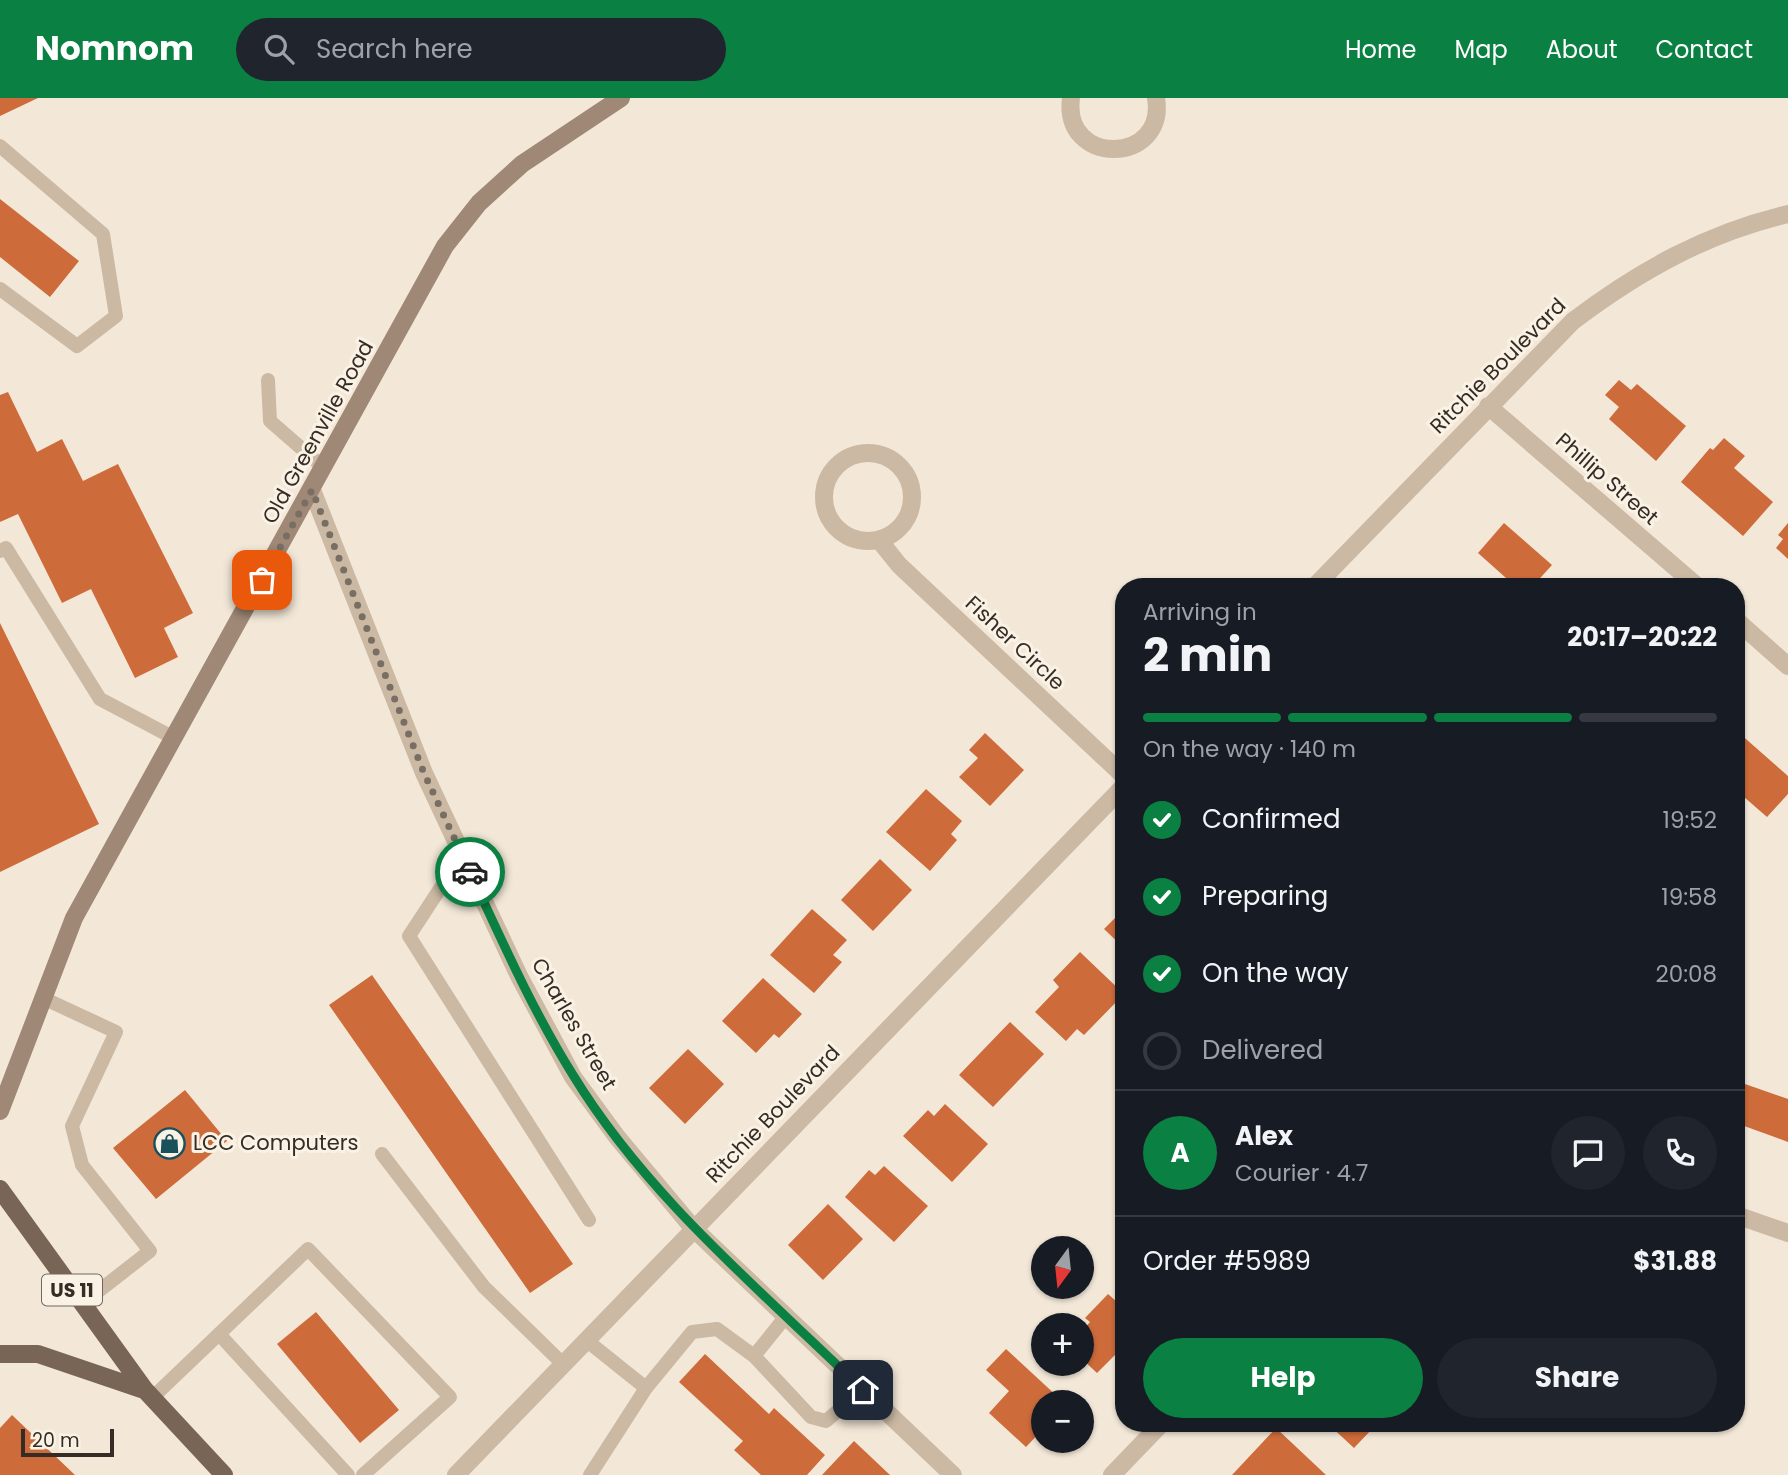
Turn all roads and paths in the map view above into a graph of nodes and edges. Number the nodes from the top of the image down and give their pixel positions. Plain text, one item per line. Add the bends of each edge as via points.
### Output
1 (621, 98) edge
2 (1071, 98) edge
3 (1156, 98) edge
4 (0, 146) edge
5 (1788, 214) edge
6 (0, 289) edge
7 (268, 380) dead end
8 (1489, 406) junction
9 (324, 468) junction
10 (312, 490) junction
11 (879, 540) junction
12 (0, 551) edge
13 (1323, 578) edge
14 (1687, 578) edge
15 (1745, 629) edge
16 (1788, 666) edge
17 (174, 738) junction
18 (1115, 768) edge
19 (1115, 795) edge
20 (462, 855) junction
21 (43, 998) junction
22 (0, 1111) edge
23 (382, 1154) dead end
24 (0, 1189) edge
25 (1745, 1218) edge
26 (589, 1220) dead end
27 (693, 1228) junction
28 (1788, 1233) edge
29 (82, 1304) junction
30 (787, 1315) junction
31 (219, 1334) junction
32 (586, 1340) junction
33 (0, 1353) edge
34 (754, 1356) junction
35 (563, 1364) junction
36 (646, 1388) junction
37 (863, 1390) junction
38 (148, 1394) junction
39 (1153, 1432) edge
40 (342, 1473) edge
41 (224, 1475) edge
42 (363, 1475) edge
43 (456, 1475) edge
44 (590, 1475) edge
45 (953, 1475) edge
46 (1112, 1475) edge

1 - 9 main road, Old Greenville Road via 522,164 479,203 445,246
2 - 3 street via 1071,117 1079,133 1100,148 1116,150 1133,146 1151,129
4 - 6 lane via 103,234 117,316 77,346
5 - 8 street, Ritchie Boulevard via 1718,235 1642,272 1573,321
7 - 9 lane via 270,421
8 - 13 street, Ritchie Boulevard
8 - 14 street, Phillip Street
9 - 10 main road, Old Greenville Road
10 - 17 main road, Old Greenville Road
10 - 20 street, Charles Street via 424,773
11 - 11 street via 906,520 910,485 895,462 879,454 858,453 832,471 824,487 825,509 835,527 850,537
11 - 18 street, Fisher Circle via 899,565
12 - 17 lane via 6,548 100,699
15 - 16 street
17 - 21 main road, Old Greenville Road via 74,918
19 - 27 street, Ritchie Boulevard
20 - 26 lane via 409,936
20 - 27 street, Charles Street via 573,1077
21 - 22 main road, Old Greenville Road
21 - 29 lane via 116,1032 72,1126 82,1165 150,1251
23 - 35 lane via 484,1287
24 - 29 main road, US 11
25 - 28 street
27 - 30 street, Charles Street
27 - 32 street, Ritchie Boulevard
29 - 38 main road, US 11
30 - 34 lane
30 - 37 street, Charles Street
31 - 38 lane
31 - 40 lane
31 - 42 lane via 308,1249 450,1397
32 - 35 street, Ritchie Boulevard
32 - 36 lane
33 - 38 main road via 38,1354
34 - 36 lane via 717,1329 692,1332
34 - 37 lane via 811,1417 827,1421
35 - 43 street, Ritchie Boulevard
36 - 44 lane
37 - 45 street, Charles Street
38 - 41 main road, US 11
39 - 46 street

